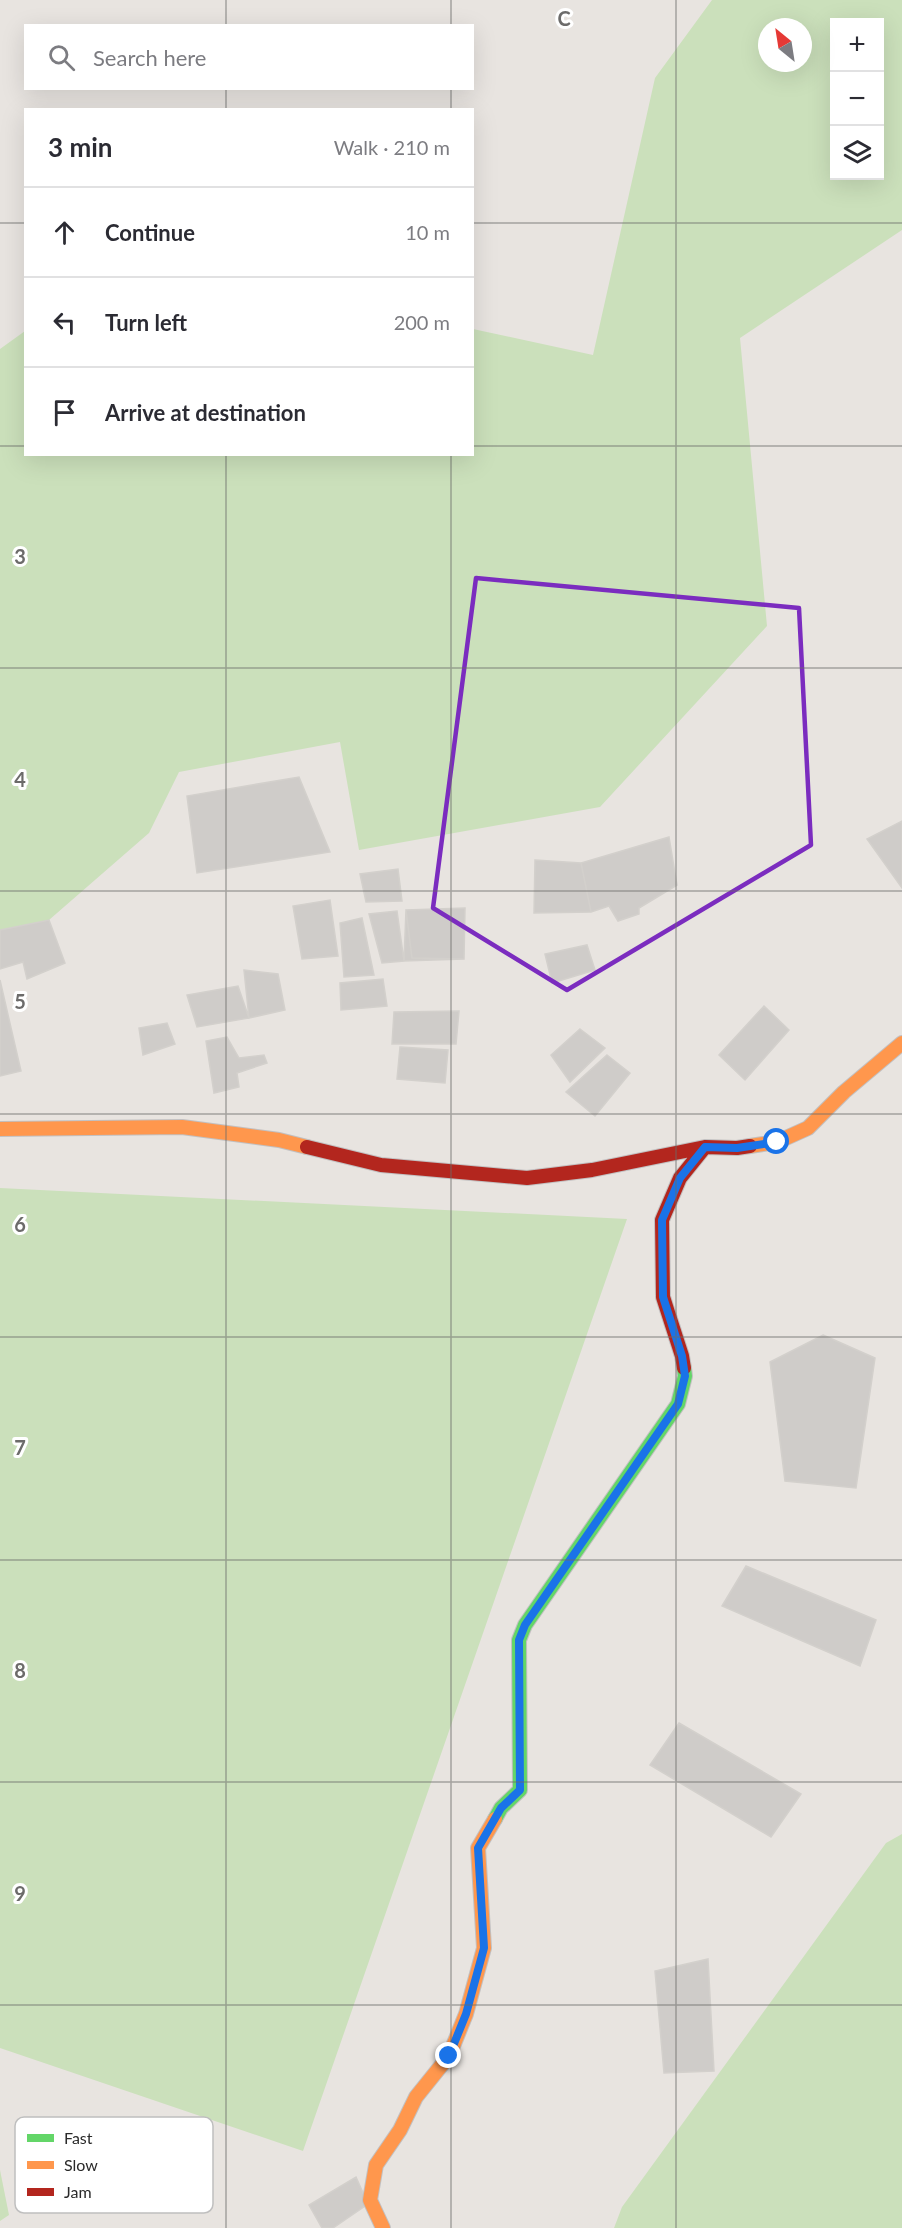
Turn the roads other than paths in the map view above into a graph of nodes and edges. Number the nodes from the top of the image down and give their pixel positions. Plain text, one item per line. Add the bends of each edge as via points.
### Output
1 (902, 1044) edge
2 (0, 1129) edge
3 (705, 1147) junction
4 (382, 2228) edge

1 - 3 street via 808,1128 777,1142 737,1148
2 - 3 street via 182,1127 279,1140 381,1165 527,1178 592,1170
3 - 4 street via 680,1178 662,1220 663,1297 685,1376 678,1404 525,1625 519,1640 520,1790 501,1808 478,1848 484,1948 466,2014 449,2056 416,2097 376,2165 370,2200

